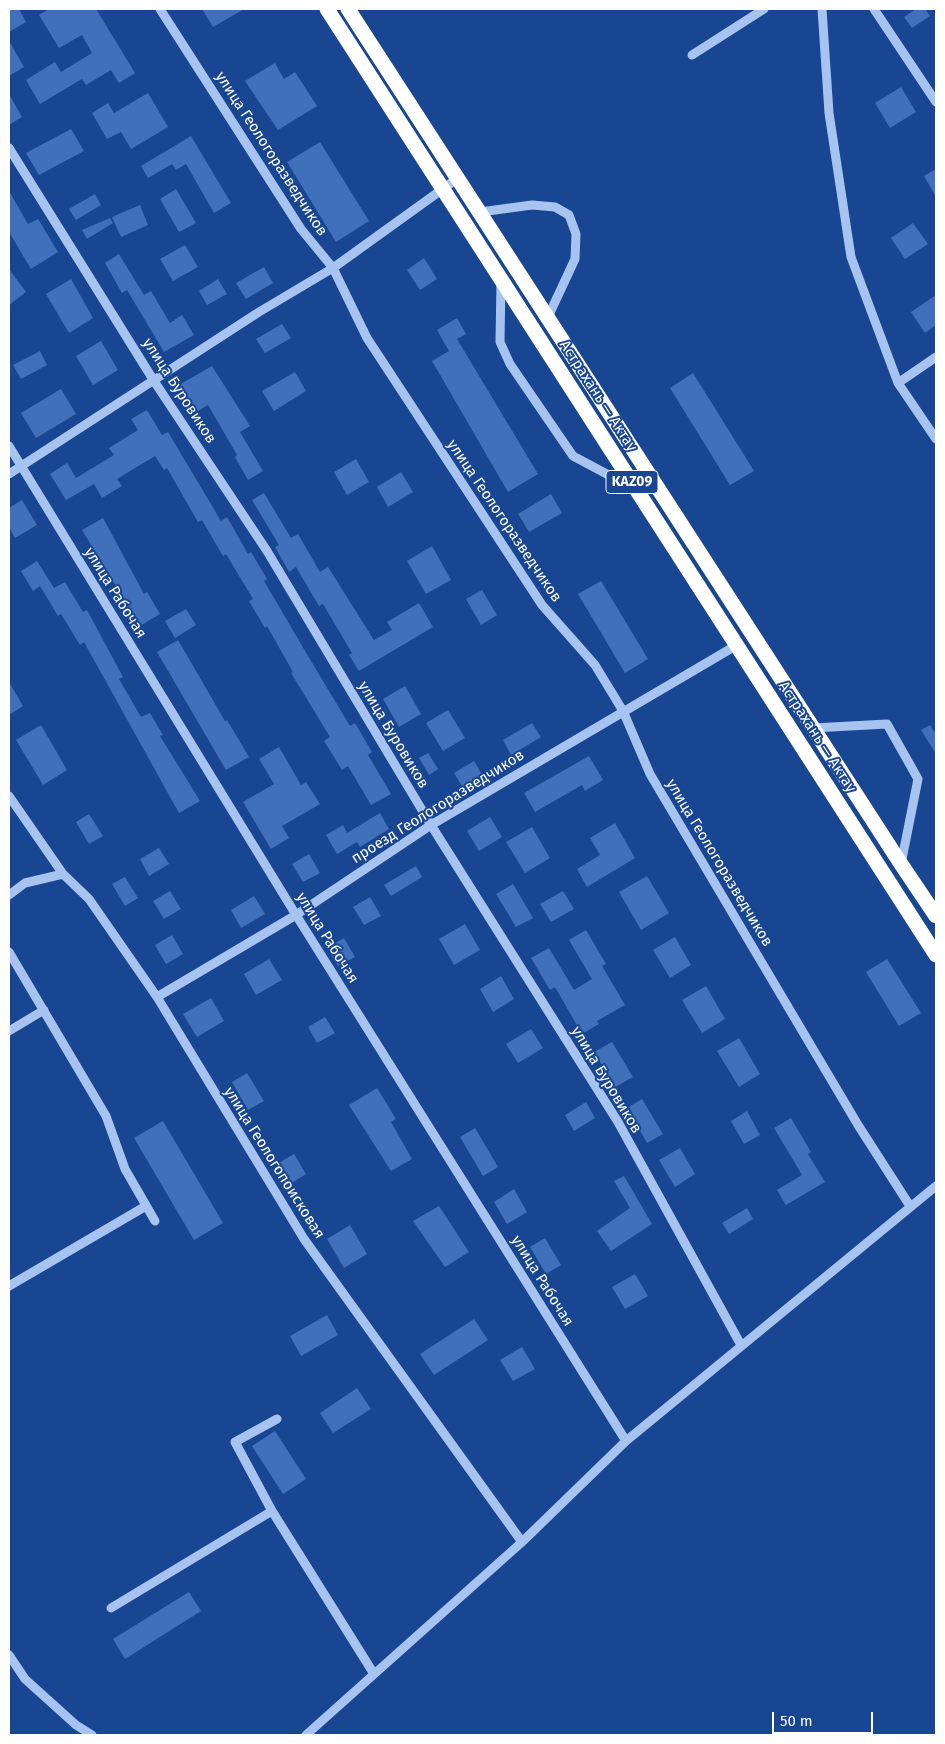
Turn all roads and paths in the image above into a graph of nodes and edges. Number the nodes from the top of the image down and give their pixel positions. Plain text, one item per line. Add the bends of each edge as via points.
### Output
1 (160, 9) edge
2 (348, 9) edge
3 (764, 9) edge
4 (822, 9) edge
5 (874, 9) edge
6 (329, 10) edge
7 (692, 55) dead end
8 (936, 102) edge
9 (9, 148) edge
10 (458, 178) junction
11 (443, 190) junction
12 (480, 212) junction
13 (333, 268) junction
14 (501, 279) junction
15 (548, 317) junction
16 (936, 357) edge
17 (154, 380) junction
18 (898, 383) junction
19 (936, 439) edge
20 (9, 446) edge
21 (21, 466) junction
22 (9, 474) edge
23 (637, 490) junction
24 (737, 645) junction
25 (623, 711) junction
26 (813, 728) junction
27 (9, 796) edge
28 (431, 825) junction
29 (900, 864) junction
30 (63, 874) junction
31 (9, 895) edge
32 (296, 915) junction
33 (936, 916) edge
34 (9, 952) edge
35 (936, 955) edge
36 (157, 997) junction
37 (44, 1010) junction
38 (9, 1031) edge
39 (936, 1186) edge
40 (146, 1206) junction
41 (910, 1206) junction
42 (155, 1221) dead end
43 (9, 1286) edge
44 (741, 1345) junction
45 (277, 1419) dead end
46 (626, 1441) junction
47 (272, 1511) junction
48 (522, 1542) junction
49 (111, 1608) dead end
50 (9, 1655) edge
51 (374, 1674) junction
52 (92, 1735) edge
53 (306, 1735) edge

1 - 13 street, улица Геологоразведчиков via 300,229
2 - 10 highway, Астрахань — Актау / KAZ09
3 - 7 street
4 - 18 street via 829,114 851,257
5 - 8 street
6 - 11 highway, Астрахань — Актау / KAZ09
9 - 17 street, улица Буровиков
10 - 11 street
10 - 12 highway, Астрахань — Актау / KAZ09
11 - 13 street
11 - 14 highway, Астрахань — Актау / KAZ09
12 - 15 highway, Астрахань — Актау / KAZ09
12 - 15 street via 532,205 555,207 569,215 576,234 575,259
13 - 17 street
13 - 25 street, улица Геологоразведчиков via 367,338 542,605 595,665
14 - 23 highway, Астрахань — Актау / KAZ09
14 - 23 street via 500,342 510,364 573,456
15 - 26 highway, Астрахань — Актау / KAZ09
16 - 18 street
17 - 21 street
17 - 28 street, улица Буровиков via 267,551
18 - 19 street
20 - 21 street, улица Рабочая
21 - 22 street
21 - 32 street, улица Рабочая
23 - 24 highway, Астрахань — Актау / KAZ09
24 - 25 street, проезд Геологоразведчиков
24 - 35 highway, Астрахань — Актау / KAZ09
25 - 28 street, проезд Геологоразведчиков
25 - 41 street, улица Геологоразведчиков via 650,774
26 - 29 highway, Астрахань — Актау / KAZ09
26 - 29 street via 887,724 918,779
27 - 30 street, улица Геологопоисковая
28 - 32 street, проезд Геологоразведчиков
28 - 44 street, улица Буровиков via 618,1122
29 - 33 highway, Астрахань — Актау / KAZ09
30 - 31 street via 25,883
30 - 36 street, улица Геологопоисковая via 89,899
32 - 36 street, проезд Геологоразведчиков
32 - 46 street, улица Рабочая
34 - 37 street
36 - 48 street, улица Геологопоисковая via 304,1239
37 - 38 street
37 - 40 street via 106,1116 125,1169
39 - 41 street
40 - 42 street
40 - 43 street
41 - 44 street
44 - 46 street
45 - 47 street via 235,1442
46 - 48 street
47 - 49 street
47 - 51 street
48 - 51 street
50 - 52 street via 25,1679 76,1725
51 - 53 street

